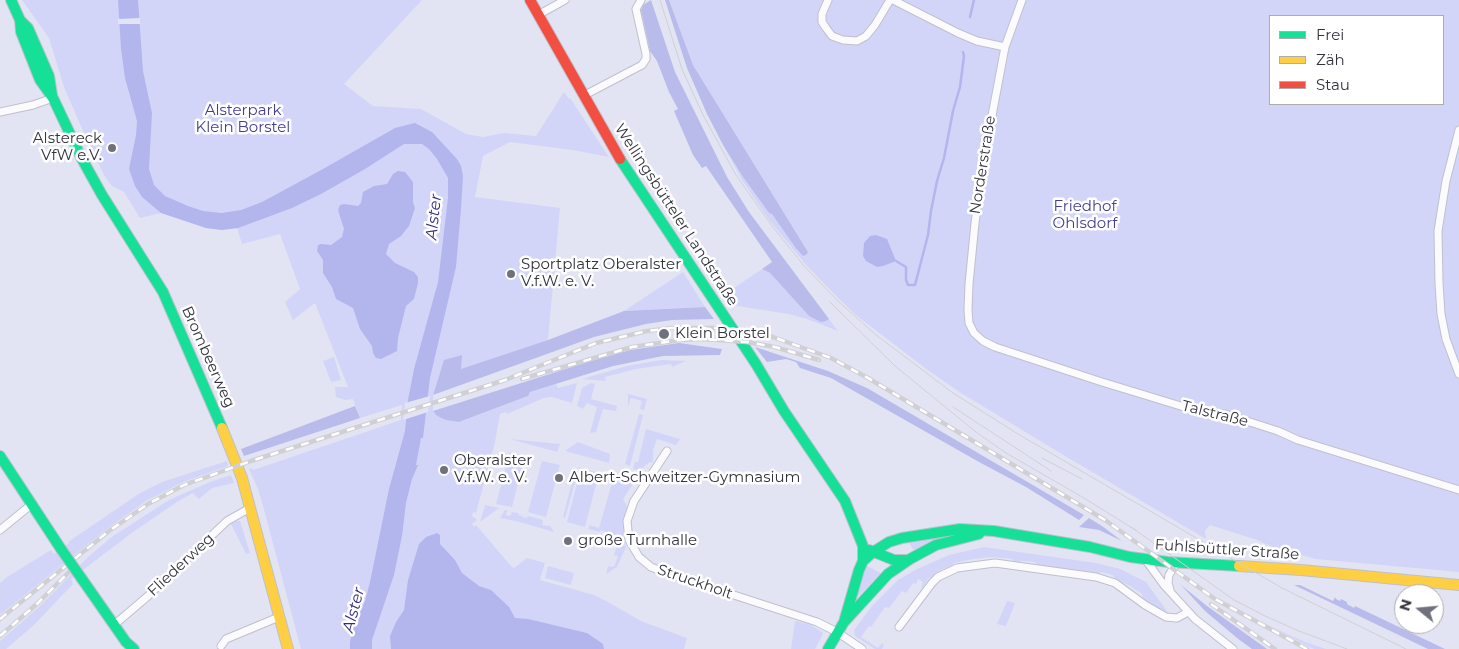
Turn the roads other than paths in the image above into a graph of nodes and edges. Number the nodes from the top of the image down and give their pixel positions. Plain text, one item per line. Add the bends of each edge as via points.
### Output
1 (10, 0) edge
2 (530, 0) edge
3 (565, 0) edge
4 (641, 0) edge
5 (828, 0) edge
6 (891, 0) edge
7 (1022, 0) edge
8 (538, 15) junction
9 (1005, 47) junction
10 (583, 96) junction
11 (53, 98) junction
12 (0, 112) edge
13 (1459, 130) edge
14 (974, 333) joint
15 (1459, 374) edge
16 (667, 451) dead end
17 (0, 456) edge
18 (1459, 490) edge
19 (32, 504) junction
20 (250, 508) junction
21 (0, 530) edge
22 (994, 531) junction
23 (868, 549) junction
24 (1144, 558) junction
25 (910, 559) junction
26 (1178, 562) junction
27 (1459, 585) edge
28 (1171, 592) junction
29 (1188, 612) junction
30 (279, 617) junction
31 (844, 622) junction
32 (114, 625) junction
33 (899, 627) dead end
34 (837, 632) junction
35 (126, 646) edge
36 (221, 646) dead end
37 (134, 649) edge
38 (288, 649) edge
39 (828, 649) edge
40 (862, 649) edge
41 (1233, 649) edge

1 - 11 main road, Brombeerweg via 40,80
2 - 8 main road, Wellingsbütteler Landstraße
3 - 8 street
4 - 10 street via 636,9 646,59 642,65
5 - 6 street via 822,14 826,28 832,36 857,41 866,36
6 - 9 street via 958,32
7 - 9 street, Norderstraße
8 - 10 main road, Wellingsbütteler Landstraße
9 - 14 street, Norderstraße via 990,120 975,223 968,310
10 - 23 main road, Wellingsbütteler Landstraße via 621,161 845,501
11 - 12 street
11 - 20 main road, Brombeerweg via 102,195 169,305 218,415
13 - 15 street via 1438,231 1441,314
14 - 18 street, Talstraße via 995,347 1092,379 1207,414 1225,414
16 - 34 street, Struckholt via 634,501 627,521 629,540 640,557 652,567 669,574 817,622
17 - 19 main road
19 - 21 street
19 - 32 main road, bridge
20 - 30 main road, Brombeerweg
20 - 32 street, Fliederweg via 227,521
22 - 23 main road, Fuhlsbüttler Straße via 960,529 902,538
22 - 24 main road, Fuhlsbüttler Straße
22 - 25 main road, Fuhlsbüttler Straße via 936,545
23 - 25 main road via 897,561
23 - 31 main road, Wellingsbütteler Landstraße
24 - 26 main road, Fuhlsbüttler Straße
24 - 28 street
25 - 31 main road, Fuhlsbüttler Straße via 888,574
26 - 27 main road, Fuhlsbüttler Straße
26 - 28 street via 1169,575
28 - 29 street
29 - 33 street via 1177,618 1166,617 1115,582 1096,577 995,563 957,568 938,577
29 - 41 street
30 - 36 street via 226,639
30 - 38 main road, Brombeerweg
31 - 34 main road
32 - 35 main road
34 - 39 main road
34 - 40 street, Struckholt
35 - 37 main road

